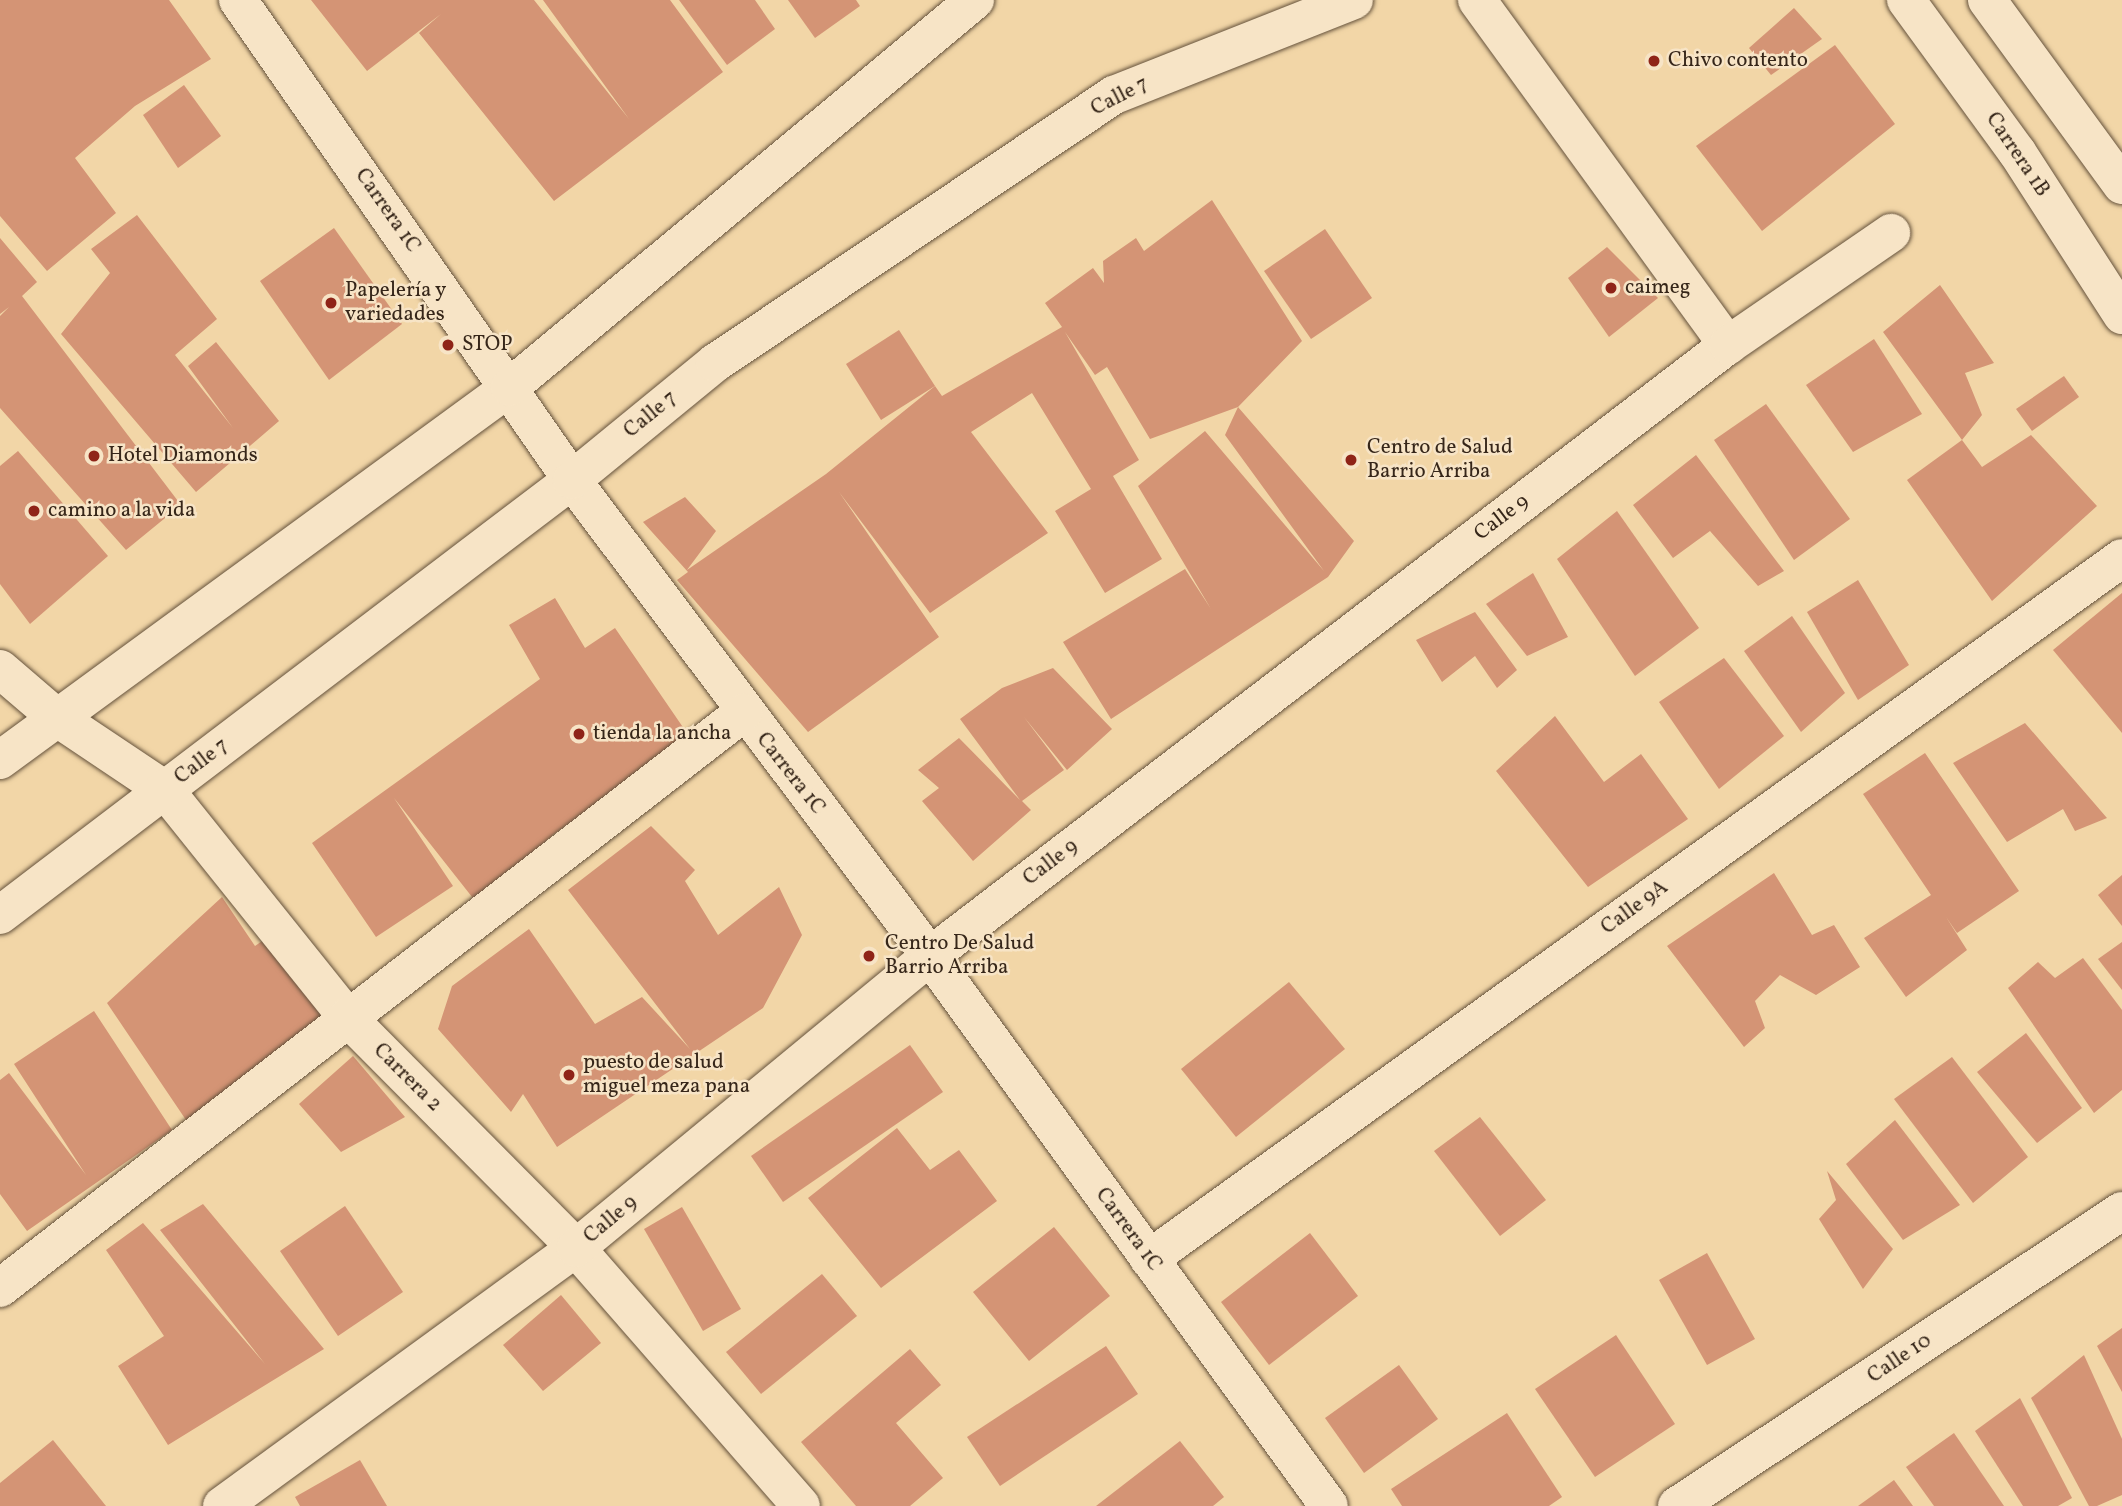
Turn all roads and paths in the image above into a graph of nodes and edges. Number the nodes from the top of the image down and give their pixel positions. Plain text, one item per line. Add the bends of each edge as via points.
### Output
1 (238, 0) edge
2 (975, 0) edge
3 (1354, 0) edge
4 (1477, 0) edge
5 (1987, 0) edge
6 (1906, 3) edge
7 (2122, 185) edge
8 (1891, 233) dead end
9 (2122, 315) edge
10 (1728, 345) junction
11 (510, 387) junction
12 (572, 480) junction
13 (2122, 558) edge
14 (0, 669) edge
15 (743, 713) junction
16 (56, 718) junction
17 (0, 760) edge
18 (165, 790) junction
19 (0, 915) edge
20 (930, 956) junction
21 (347, 1017) junction
22 (2122, 1211) edge
23 (576, 1248) junction
24 (1149, 1259) junction
25 (0, 1288) edge
26 (222, 1506) edge
27 (801, 1506) edge
28 (1329, 1506) edge
29 (1677, 1506) edge

1 - 11 street, Carrera 1C
2 - 11 street
3 - 12 street, Calle 7 via 1114,95 715,363
4 - 10 street
5 - 7 street
6 - 9 street, Carrera 1B via 2017,152
8 - 10 street, Calle 9
10 - 20 street, Calle 9
11 - 12 street, Carrera 1C
11 - 16 street
12 - 15 street, Carrera 1C
12 - 18 street, Calle 7
13 - 24 street, Calle 9A
14 - 16 street, Carrera 2
15 - 20 street, Carrera 1C
15 - 21 street
16 - 17 street
16 - 18 street, Carrera 2
18 - 19 street, Calle 7
18 - 21 street, Carrera 2
20 - 23 street, Calle 9
20 - 24 street, Carrera 1C
21 - 23 street, Carrera 2
21 - 25 street
22 - 29 street, Calle 10
23 - 26 street, Calle 9
23 - 27 street, Carrera 2
24 - 28 street, Carrera 1C

